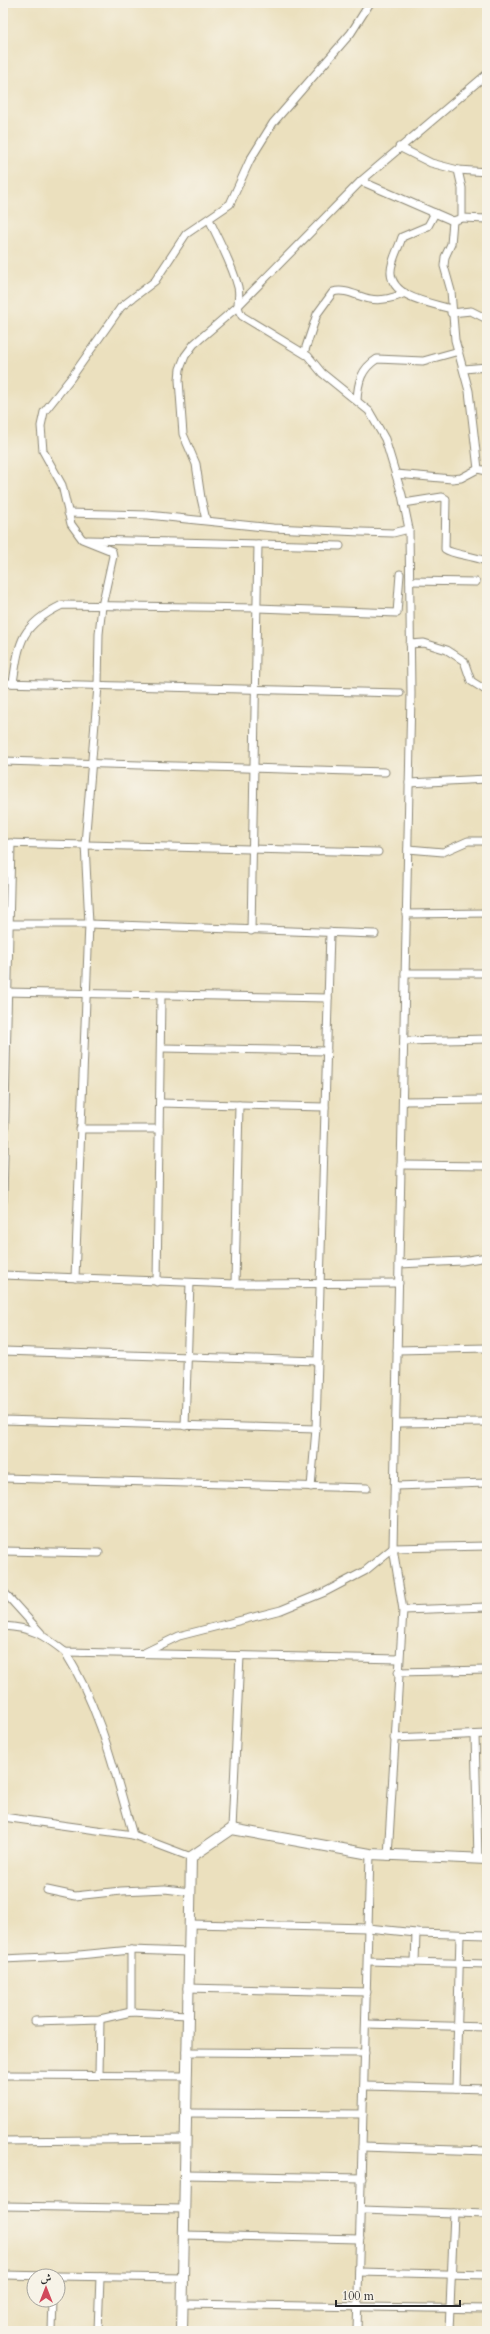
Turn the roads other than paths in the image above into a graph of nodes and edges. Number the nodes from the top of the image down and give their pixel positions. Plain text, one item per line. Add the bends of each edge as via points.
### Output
1 (370, 3) edge
2 (487, 74) edge
3 (399, 148) junction
4 (458, 170) junction
5 (487, 172) edge
6 (361, 181) junction
7 (435, 213) junction
8 (462, 218) junction
9 (209, 219) junction
10 (487, 219) edge
11 (453, 221) junction
12 (405, 293) junction
13 (237, 308) junction
14 (451, 311) junction
15 (487, 319) edge
16 (459, 351) junction
17 (304, 353) junction
18 (487, 367) edge
19 (464, 369) junction
20 (357, 400) junction
21 (478, 469) junction
22 (487, 471) edge
23 (396, 474) junction
24 (404, 503) junction
25 (68, 513) junction
26 (206, 520) junction
27 (409, 529) junction
28 (82, 539) junction
29 (258, 544) junction
30 (340, 546) dead end
31 (487, 564) edge
32 (400, 574) dead end
33 (410, 581) junction
34 (476, 582) dead end
35 (102, 606) junction
36 (257, 608) junction
37 (410, 644) junction
38 (3, 683) edge
39 (13, 683) junction
40 (98, 686) junction
41 (255, 688) junction
42 (487, 691) edge
43 (400, 693) dead end
44 (3, 761) edge
45 (92, 765) junction
46 (254, 768) junction
47 (385, 772) dead end
48 (487, 780) edge
49 (409, 783) junction
50 (487, 841) edge
51 (3, 843) edge
52 (11, 843) junction
53 (85, 844) junction
54 (252, 849) junction
55 (408, 849) junction
56 (378, 852) dead end
57 (487, 913) edge
58 (406, 914) junction
59 (7, 924) edge
60 (89, 924) junction
61 (251, 931) junction
62 (330, 932) junction
63 (375, 934) dead end
64 (405, 973) junction
65 (487, 973) edge
66 (6, 992) edge
67 (85, 993) junction
68 (161, 996) junction
69 (328, 998) junction
70 (487, 1039) edge
71 (404, 1040) junction
72 (161, 1048) junction
73 (327, 1051) junction
74 (4, 1061) edge
75 (487, 1100) edge
76 (403, 1101) junction
77 (160, 1103) junction
78 (239, 1105) junction
79 (325, 1107) junction
80 (80, 1129) junction
81 (159, 1129) junction
82 (4, 1130) edge
83 (401, 1165) junction
84 (487, 1166) edge
85 (3, 1197) edge
86 (3, 1201) edge
87 (487, 1257) edge
88 (399, 1264) junction
89 (3, 1275) edge
90 (75, 1278) junction
91 (157, 1282) junction
92 (320, 1282) junction
93 (190, 1283) junction
94 (399, 1283) junction
95 (235, 1284) junction
96 (487, 1348) edge
97 (397, 1350) junction
98 (3, 1351) edge
99 (188, 1358) junction
100 (318, 1361) junction
101 (3, 1420) edge
102 (487, 1422) edge
103 (396, 1423) junction
104 (185, 1426) junction
105 (316, 1429) junction
106 (3, 1478) edge
107 (487, 1483) edge
108 (395, 1486) junction
109 (311, 1487) junction
110 (367, 1488) dead end
111 (487, 1546) edge
112 (393, 1548) junction
113 (3, 1551) edge
114 (99, 1553) dead end
115 (3, 1590) edge
116 (487, 1607) edge
117 (403, 1610) junction
118 (3, 1626) edge
119 (46, 1637) junction
120 (65, 1652) junction
121 (142, 1654) junction
122 (240, 1656) junction
123 (399, 1659) junction
124 (487, 1670) edge
125 (398, 1672) junction
126 (487, 1734) edge
127 (475, 1735) junction
128 (394, 1738) junction
129 (3, 1817) edge
130 (232, 1829) junction
131 (133, 1835) junction
132 (370, 1854) junction
133 (388, 1856) junction
134 (191, 1857) junction
135 (482, 1859) edge
136 (47, 1890) dead end
137 (190, 1892) junction
138 (189, 1924) junction
139 (368, 1928) junction
140 (416, 1933) junction
141 (460, 1935) junction
142 (487, 1935) edge
143 (131, 1950) junction
144 (188, 1952) junction
145 (3, 1959) edge
146 (368, 1961) junction
147 (415, 1962) junction
148 (459, 1964) junction
149 (487, 1964) edge
150 (187, 1988) junction
151 (367, 1992) junction
152 (131, 2012) junction
153 (187, 2015) junction
154 (100, 2019) junction
155 (34, 2021) dead end
156 (366, 2024) junction
157 (458, 2027) junction
158 (487, 2027) edge
159 (186, 2052) junction
160 (365, 2054) junction
161 (99, 2074) junction
162 (3, 2075) edge
163 (186, 2076) junction
164 (364, 2086) junction
165 (456, 2088) junction
166 (487, 2089) edge
167 (186, 2113) junction
168 (363, 2114) junction
169 (185, 2139) junction
170 (3, 2140) edge
171 (362, 2147) junction
172 (487, 2151) edge
173 (185, 2175) junction
174 (362, 2178) junction
175 (3, 2206) edge
176 (184, 2209) junction
177 (361, 2210) junction
178 (454, 2213) junction
179 (487, 2214) edge
180 (184, 2235) junction
181 (360, 2239) junction
182 (359, 2272) junction
183 (451, 2274) junction
184 (3, 2275) edge
185 (26, 2275) edge
186 (487, 2275) edge
187 (66, 2276) edge
188 (100, 2277) junction
189 (183, 2278) junction
190 (182, 2304) junction
191 (358, 2306) junction
192 (53, 2308) edge
193 (449, 2308) junction
194 (487, 2308) edge
195 (52, 2331) edge
196 (98, 2331) edge
197 (182, 2331) edge
198 (357, 2331) edge
199 (449, 2331) edge

1 - 9 street via 351,33 273,122 250,160 230,204
2 - 3 street
3 - 4 street via 431,163
3 - 6 street
4 - 5 street
4 - 8 street via 462,188
6 - 7 street
6 - 13 street
7 - 11 street
7 - 12 street via 428,226 402,237 391,273 396,288
8 - 10 street
8 - 11 street
9 - 13 street via 234,276 238,292
9 - 25 street via 186,234 155,281 121,307 44,412 41,426 43,451 62,485
11 - 14 street via 451,244 444,261 451,291
12 - 14 street
12 - 17 street via 394,298 372,299 340,290 333,292 317,314
13 - 17 street via 242,316
13 - 26 street via 194,344 180,369 183,434 196,464 200,498
14 - 15 street via 471,311
14 - 16 street
16 - 19 street
16 - 20 street via 423,361 377,359 362,374
17 - 20 street via 322,373
18 - 19 street
19 - 21 street
20 - 23 street via 369,411 385,438
21 - 22 street
21 - 23 street via 461,478 452,479
23 - 24 street
24 - 27 street
24 - 31 street via 442,497 446,499 445,549 483,559
25 - 26 street
25 - 28 street via 71,524
26 - 27 street via 254,526 361,532 393,533
27 - 33 street
28 - 29 street
28 - 35 street via 112,551
29 - 30 street
29 - 36 street
32 - 36 street via 397,613
33 - 34 street
33 - 37 street
35 - 36 street
35 - 39 street via 62,605 47,612 30,625 19,647
35 - 40 street
36 - 41 street
37 - 42 street via 424,643 447,650 464,661 470,681
37 - 49 street
38 - 39 street
39 - 40 street
40 - 41 street
40 - 45 street
41 - 43 street
41 - 46 street
44 - 45 street
45 - 46 street
45 - 53 street
46 - 47 street
46 - 54 street
48 - 49 street
49 - 55 street
50 - 55 street via 468,841 443,852
51 - 52 street
52 - 53 street
52 - 59 street
53 - 54 street
53 - 60 street
54 - 56 street
54 - 61 street
55 - 58 street
57 - 58 street
58 - 64 street
59 - 60 street
59 - 66 street
60 - 61 street
60 - 67 street
61 - 62 street
62 - 63 street
62 - 69 street
64 - 65 street
64 - 71 street
66 - 67 street
66 - 74 street
67 - 68 street
67 - 80 street
68 - 69 street
68 - 72 street
69 - 73 street
70 - 71 street
71 - 76 street
72 - 73 street
72 - 77 street
73 - 79 street
74 - 82 street
75 - 76 street
76 - 83 street
77 - 78 street
77 - 81 street
78 - 79 street
78 - 95 street
79 - 92 street
80 - 81 street
80 - 90 street
81 - 91 street
82 - 85 street
83 - 84 street
83 - 88 street
85 - 86 street
87 - 88 street via 462,1261
88 - 94 street
89 - 90 street
90 - 91 street
91 - 93 street
92 - 94 street
92 - 95 street
92 - 100 street
93 - 95 street
93 - 99 street
94 - 97 street
96 - 97 street
97 - 103 street
98 - 99 street
99 - 100 street
99 - 104 street
100 - 105 street
101 - 104 street
102 - 103 street
103 - 108 street
104 - 105 street
105 - 109 street
106 - 109 street
107 - 108 street
108 - 112 street
109 - 110 street
111 - 112 street
112 - 117 street
112 - 121 street via 365,1571 310,1598 281,1610 179,1636
113 - 114 street
115 - 119 street
116 - 117 street
117 - 123 street
118 - 119 street via 26,1628
119 - 120 street
120 - 121 street
120 - 131 street via 79,1673 94,1708
121 - 122 street
122 - 123 street
122 - 130 street
123 - 125 street
124 - 125 street
125 - 128 street
126 - 127 street
127 - 128 street
127 - 135 street
128 - 133 street
129 - 131 street
130 - 132 street
130 - 134 street
131 - 134 street
132 - 133 street
132 - 139 street
133 - 135 street
134 - 137 street
136 - 137 street via 76,1896 136,1890 165,1889
137 - 138 street
138 - 139 street
138 - 144 street
139 - 140 street
139 - 146 street
140 - 141 street
140 - 147 street
141 - 142 street
141 - 148 street
143 - 144 street
143 - 145 street
143 - 152 street
144 - 150 street
146 - 147 street
146 - 151 street
147 - 148 street
148 - 149 street
148 - 157 street
150 - 151 street
150 - 153 street
151 - 156 street
152 - 153 street
152 - 154 street
153 - 159 street
154 - 155 street
154 - 161 street
156 - 157 street
156 - 160 street
157 - 158 street
157 - 165 street
159 - 160 street
159 - 163 street
160 - 164 street
161 - 162 street
161 - 163 street
163 - 167 street
164 - 165 street
164 - 168 street
165 - 166 street
167 - 168 street
167 - 169 street
168 - 171 street
169 - 170 street
169 - 173 street
171 - 172 street
171 - 174 street
173 - 174 street
173 - 176 street
174 - 177 street
175 - 176 street
176 - 180 street
177 - 178 street
177 - 181 street
178 - 179 street
178 - 183 street
180 - 181 street
180 - 189 street
181 - 182 street
182 - 183 street
182 - 191 street
183 - 186 street
183 - 193 street
184 - 185 street
187 - 188 street
188 - 189 street
188 - 196 street
189 - 190 street
190 - 191 street
190 - 197 street
191 - 193 street
191 - 198 street
192 - 195 street
193 - 194 street
193 - 199 street

